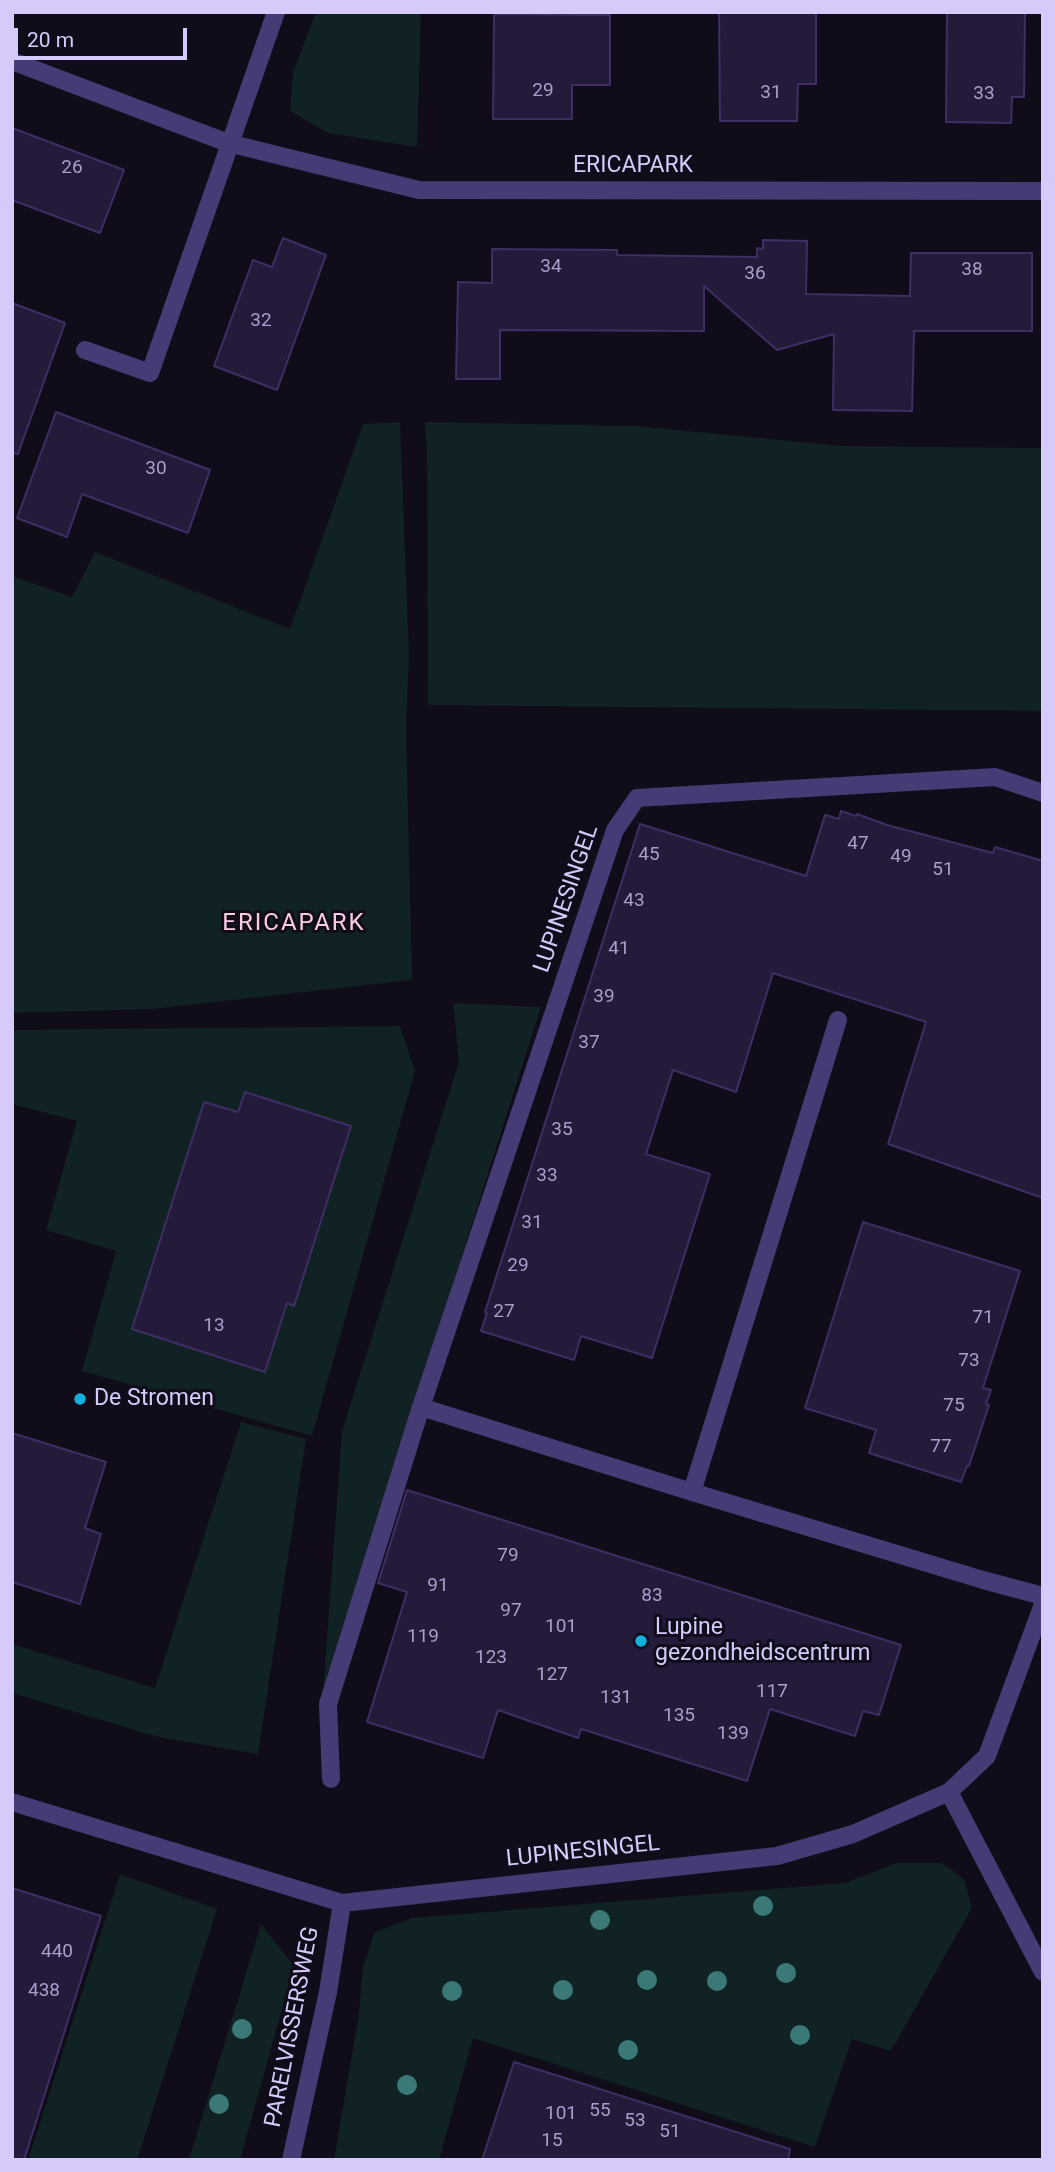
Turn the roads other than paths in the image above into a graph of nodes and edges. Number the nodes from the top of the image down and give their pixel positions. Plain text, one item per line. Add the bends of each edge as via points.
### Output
1 (276, 12) edge
2 (12, 61) edge
3 (228, 143) junction
4 (1043, 191) edge
5 (85, 351) dead end
6 (1043, 793) edge
7 (838, 1020) dead end
8 (421, 1407) junction
9 (692, 1492) junction
10 (1043, 1596) edge
11 (1043, 1604) edge
12 (331, 1779) dead end
13 (949, 1792) junction
14 (12, 1802) edge
15 (342, 1903) junction
16 (1043, 1972) edge
17 (291, 2160) edge

1 - 3 street
2 - 3 street, ERICAPARK
3 - 4 street, ERICAPARK via 419,190
3 - 5 street via 150,373
6 - 8 street, LUPINESINGEL via 995,778 637,798 615,830
7 - 9 street
8 - 9 street
8 - 12 street, LUPINESINGEL via 328,1704
9 - 10 street
11 - 13 street, LUPINESINGEL via 987,1756
13 - 15 street, LUPINESINGEL via 853,1834 777,1856
13 - 16 street
14 - 15 street, LUPINESINGEL
15 - 17 street, PARELVISSERSWEG via 328,1992

